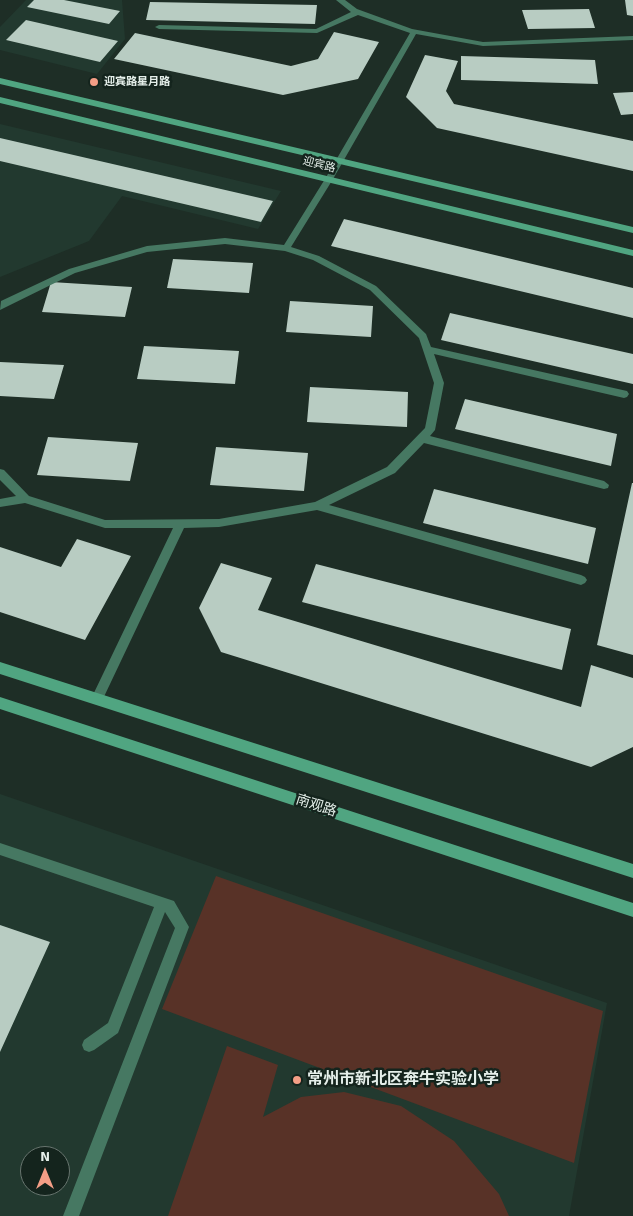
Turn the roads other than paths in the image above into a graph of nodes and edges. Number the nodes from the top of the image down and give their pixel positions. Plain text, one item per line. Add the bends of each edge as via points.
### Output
1 (340, 0) edge
2 (358, 12) junction
3 (159, 27) dead end
4 (414, 32) junction
5 (633, 38) edge
6 (0, 81) edge
7 (0, 100) edge
8 (340, 161) junction
9 (329, 180) junction
10 (633, 230) edge
11 (286, 248) junction
12 (633, 253) edge
13 (0, 307) edge
14 (427, 349) junction
15 (624, 394) dead end
16 (422, 438) junction
17 (0, 474) edge
18 (604, 485) dead end
19 (25, 498) junction
20 (0, 503) edge
21 (317, 506) junction
22 (181, 524) junction
23 (581, 580) dead end
24 (0, 668) edge
25 (97, 699) junction
26 (0, 703) edge
27 (0, 849) edge
28 (633, 871) edge
29 (162, 903) junction
30 (633, 910) edge
31 (89, 1045) dead end
32 (71, 1216) edge

1 - 2 lane
2 - 3 lane via 317,31
2 - 4 lane
4 - 5 lane via 483,44
4 - 8 lane
6 - 8 street, 迎宾路
7 - 9 street, 迎宾路
8 - 9 lane
8 - 10 street, 迎宾路
9 - 11 lane
9 - 12 street, 迎宾路
11 - 13 lane via 224,241 147,249 72,270
11 - 14 lane via 316,258 373,288 423,336
14 - 15 lane
14 - 16 lane via 439,383 430,430
16 - 18 lane
16 - 21 lane via 391,470
17 - 19 lane
19 - 20 lane
19 - 22 lane via 105,524
21 - 22 lane via 219,523
21 - 23 lane
22 - 25 lane
24 - 25 street
25 - 28 street
26 - 30 street, 南观路
27 - 29 lane
29 - 31 lane via 113,1028
29 - 32 lane via 169,906 182,927

